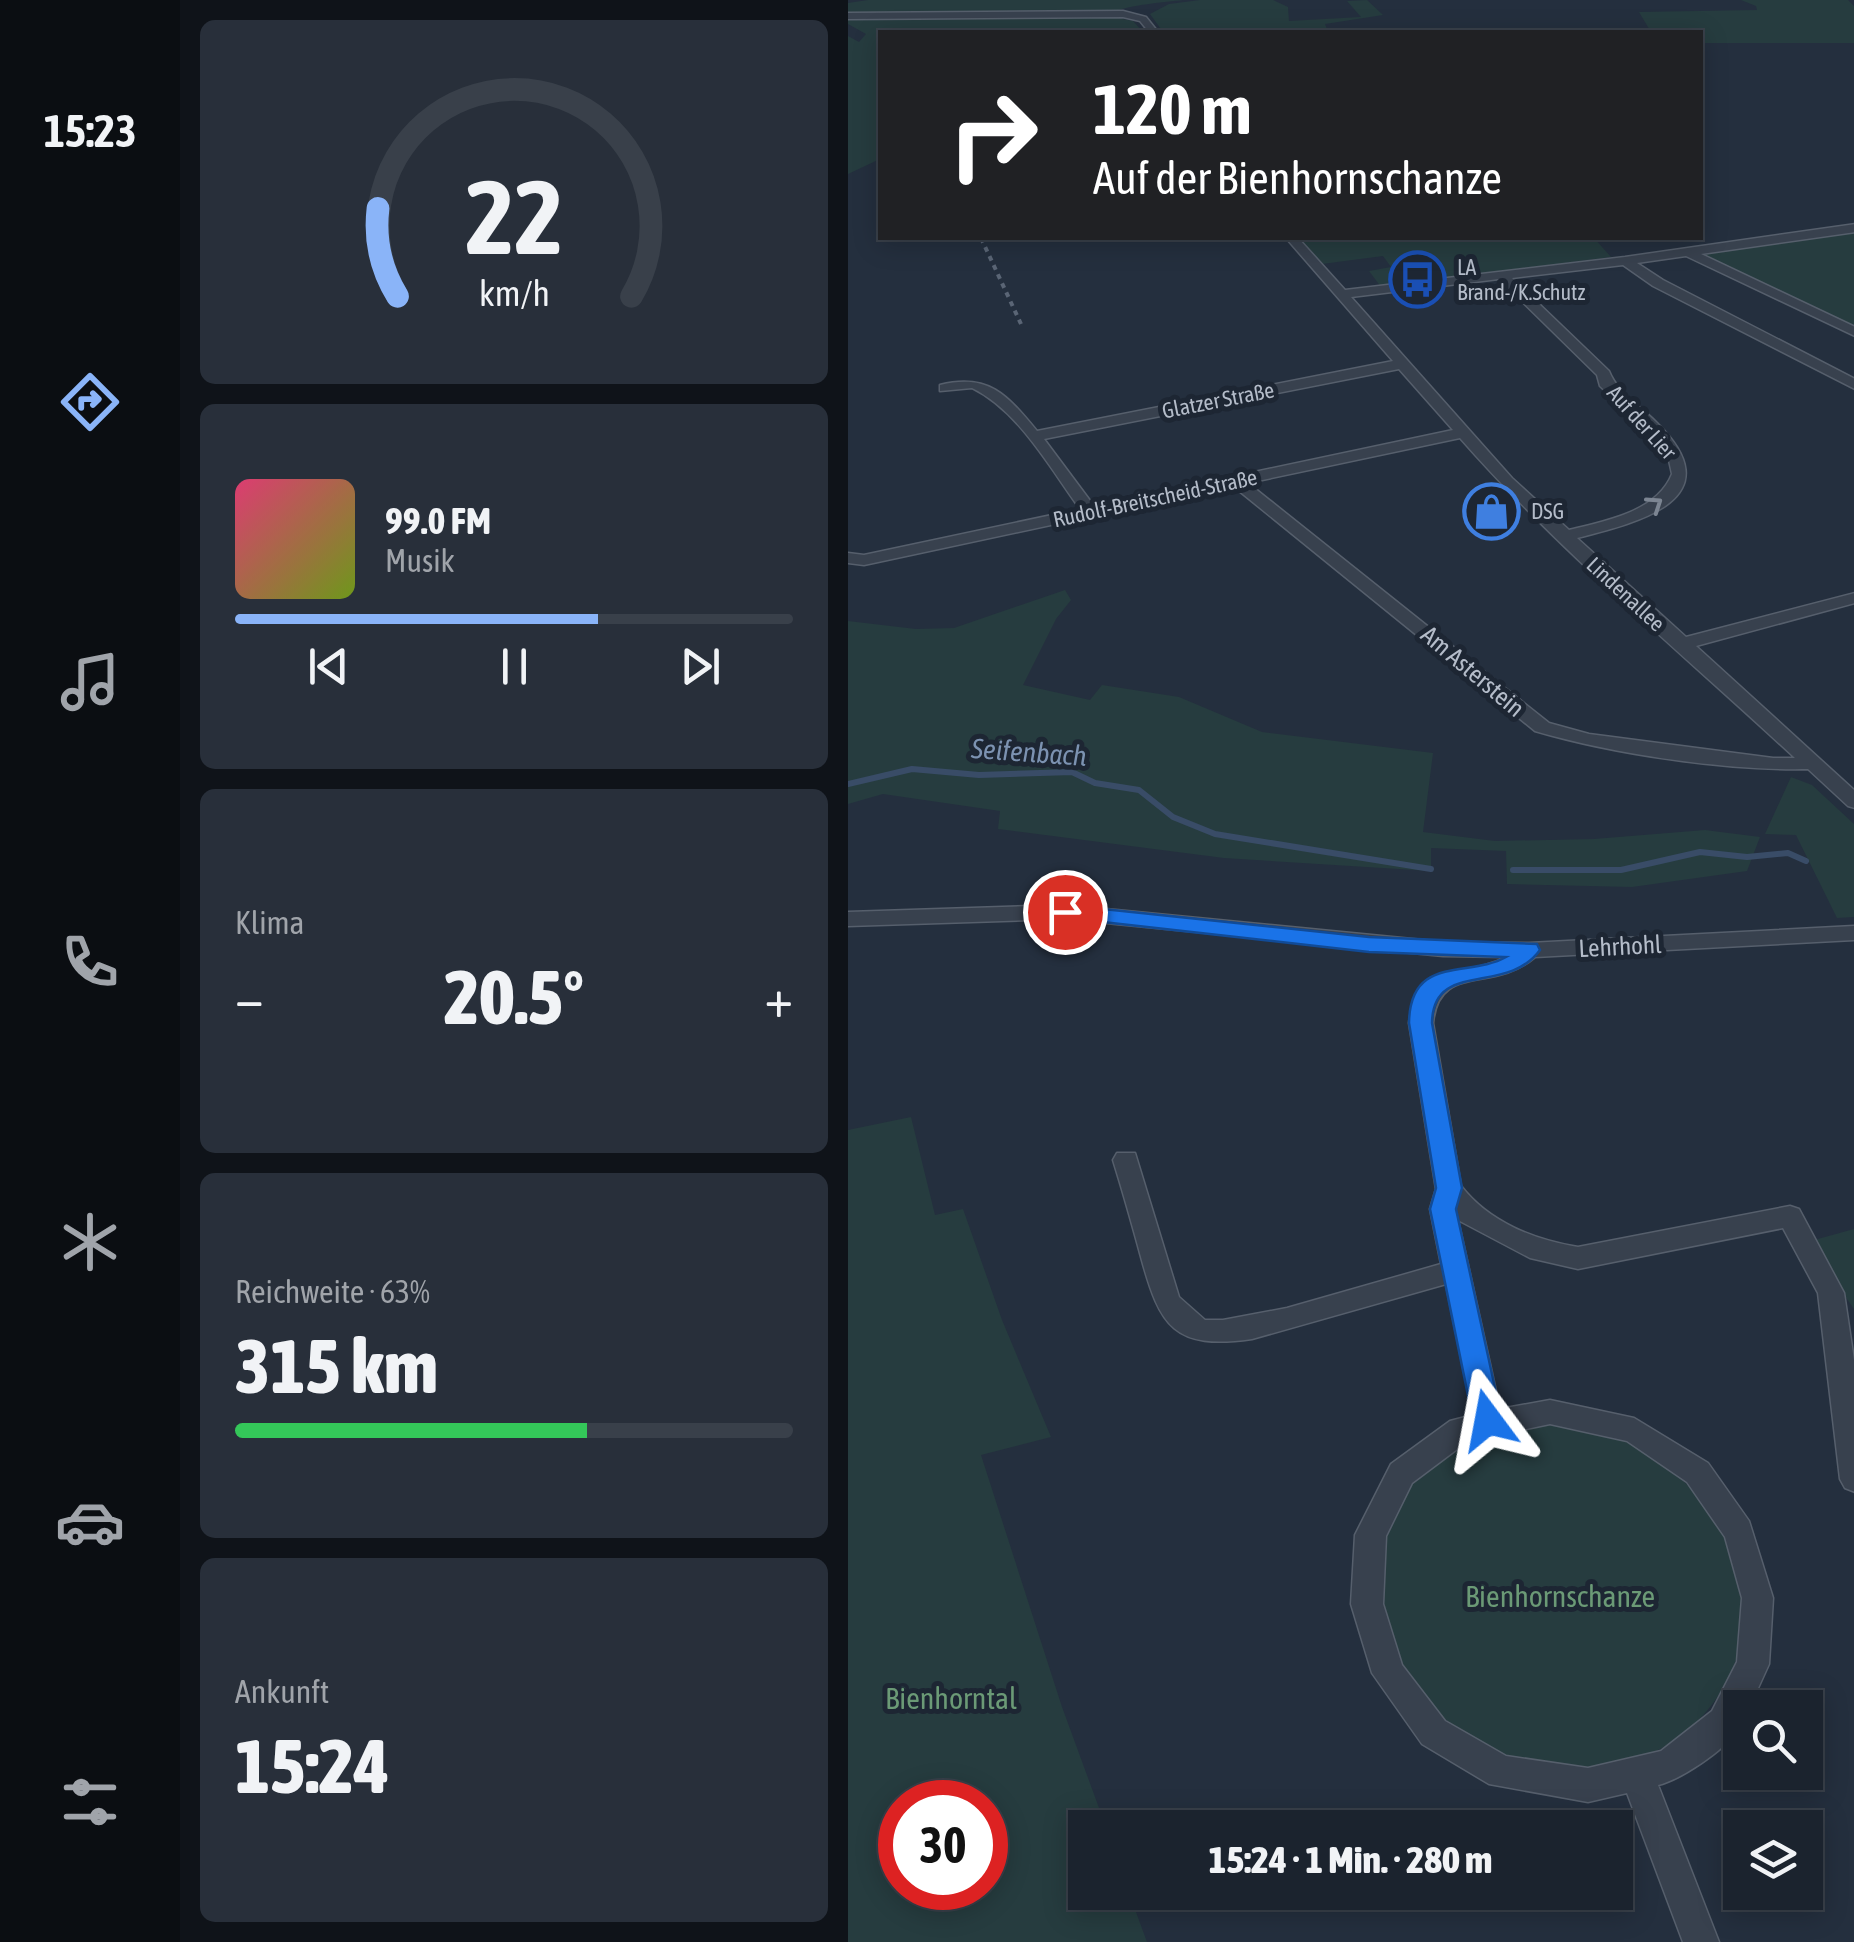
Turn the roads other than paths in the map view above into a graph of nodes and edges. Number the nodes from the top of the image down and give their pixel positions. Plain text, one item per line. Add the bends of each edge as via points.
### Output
1 (848, 16) edge
2 (1150, 28) edge
3 (1854, 228) edge
4 (1294, 240) edge
5 (1687, 252) junction
6 (1625, 261) junction
7 (1502, 275) junction
8 (1341, 294) junction
9 (1854, 332) edge
10 (1401, 364) junction
11 (1854, 384) edge
12 (945, 388) dead end
13 (1462, 433) junction
14 (1034, 436) junction
15 (1236, 481) junction
16 (1090, 512) junction
17 (1564, 536) junction
18 (848, 558) edge
19 (1854, 598) edge
20 (1682, 644) junction
21 (1813, 763) junction
22 (1854, 802) edge
23 (848, 918) edge
24 (1854, 933) edge
25 (1529, 950) junction
26 (1126, 1160) dead end
27 (1449, 1188) junction
28 (1454, 1270) junction
29 (1488, 1420) junction
30 (1854, 1479) edge
31 (1638, 1776) junction
32 (1702, 1942) edge

1 - 2 street via 1098,14 1134,16
3 - 5 street
4 - 8 street, Lindenallee
5 - 6 street
5 - 9 street
6 - 7 street
6 - 11 street
7 - 8 street
17 -> 7 street, Auf der Lier via 1660,502 1678,484 1680,465 1605,383 1604,374
8 - 10 street, Lindenallee
10 - 13 street, Lindenallee
10 - 14 street, Glatzer Straße
12 - 14 street via 983,388
13 - 15 street, Rudolf-Breitscheid-Straße
13 - 17 street, Lindenallee
14 - 16 street
15 - 16 street, Rudolf-Breitscheid-Straße
15 - 21 street, Am Asterstein via 1542,727 1587,740 1773,764
16 - 18 street, Rudolf-Breitscheid-Straße
17 - 20 street, Lindenallee
19 - 20 street
20 - 21 street, Lindenallee
21 - 22 street, Lindenallee
23 - 25 street, Lehrhohl via 1065,912 1369,944
24 - 25 street, Lehrhohl
25 - 27 street via 1508,967 1458,974 1421,1002
26 - 28 street via 1167,1302 1204,1332 1245,1330
27 - 28 street via 1443,1209
27 - 30 street via 1469,1216 1539,1251 1578,1258 1790,1216 1831,1292
28 - 29 street
29 - 31 street via 1561,1412 1635,1432 1699,1475 1744,1539 1760,1603 1747,1680 1700,1743
29 - 31 street via 1422,1455 1378,1514 1363,1588 1379,1656 1421,1718 1484,1764 1561,1784
31 - 32 street

